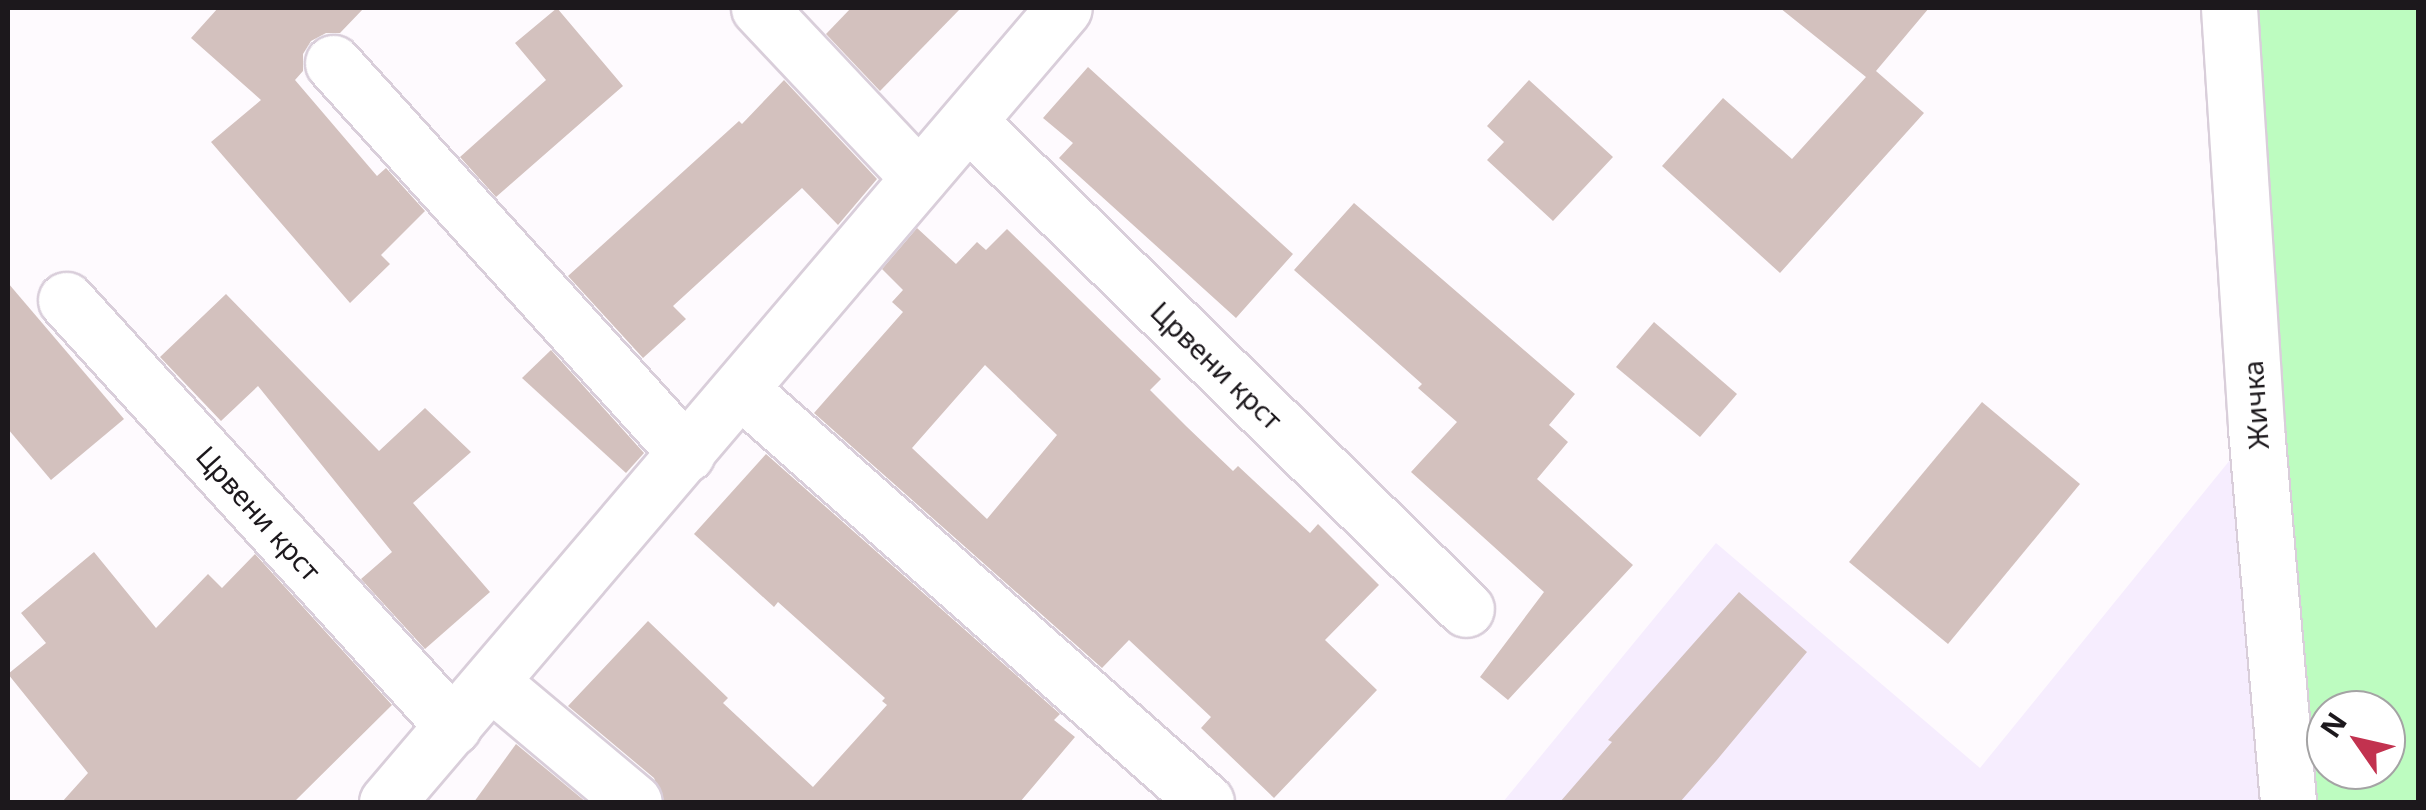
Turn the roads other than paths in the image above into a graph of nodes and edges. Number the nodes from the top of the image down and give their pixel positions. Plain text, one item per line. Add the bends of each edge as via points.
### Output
1 (759, 8) edge
2 (1064, 8) edge
3 (2230, 8) edge
4 (332, 64) dead end
5 (968, 121) junction
6 (919, 178) junction
7 (66, 300) dead end
8 (742, 390) junction
9 (686, 454) junction
10 (1466, 608) dead end
11 (492, 682) junction
12 (453, 726) junction
13 (387, 802) edge
14 (634, 802) edge
15 (1206, 802) edge
16 (2288, 802) edge

1 - 6 street
2 - 5 street
3 - 16 street, Жичка
4 - 9 street
5 - 6 street
5 - 10 street, Црвени крст
6 - 8 street
7 - 12 street, Црвени крст
8 - 9 street
8 - 15 street
9 - 11 street
11 - 12 street
11 - 14 street
12 - 13 street

